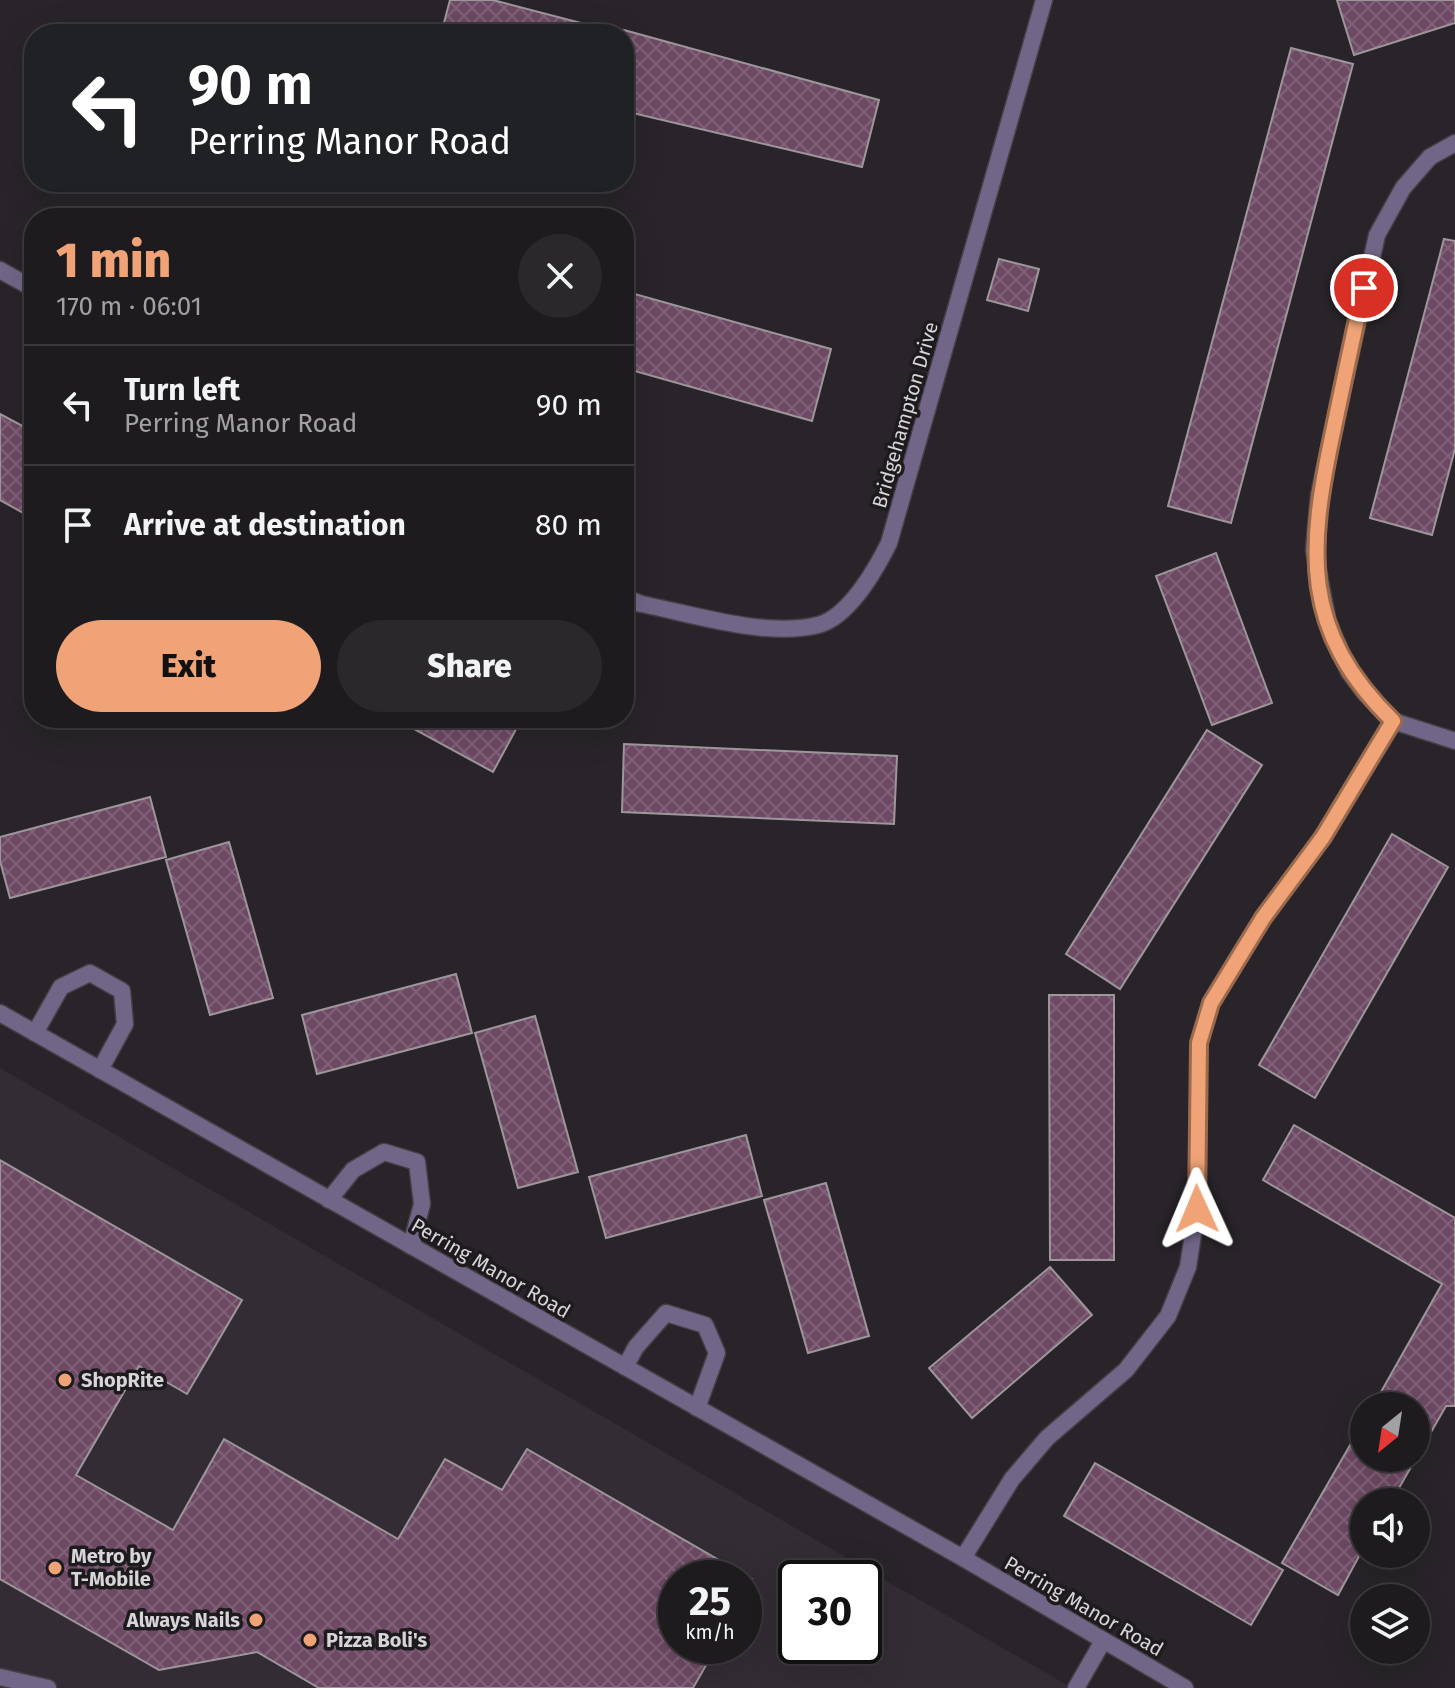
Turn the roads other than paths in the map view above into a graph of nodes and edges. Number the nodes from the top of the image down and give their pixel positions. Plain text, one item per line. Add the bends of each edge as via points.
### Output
1 (1044, 0) edge
2 (1455, 143) edge
3 (0, 270) edge
4 (24, 283) edge
5 (634, 601) edge
6 (1393, 721) junction
7 (1455, 741) edge
8 (0, 1013) edge
9 (35, 1033) junction
10 (100, 1070) junction
11 (329, 1200) junction
12 (411, 1246) junction
13 (625, 1367) junction
14 (697, 1408) junction
15 (963, 1558) junction
16 (1103, 1641) junction
17 (0, 1677) edge
18 (48, 1688) edge
19 (1076, 1688) edge
20 (1185, 1688) edge

1 - 5 street, Bridgehampton Drive via 894,528 876,570 850,603 820,624 772,629
2 - 6 street via 1430,157 1403,188 1377,235 1316,522 1317,583 1328,622 1349,672
3 - 4 street
6 - 7 street
6 - 15 street via 1323,837 1263,918 1211,1003 1199,1043 1197,1209 1188,1267 1168,1316 1126,1370 1047,1438 986,1515
8 - 9 street, Perring Manor Road
9 - 10 street, Perring Manor Road
9 - 10 street via 61,987 90,973 122,991 125,1024
10 - 11 street, Perring Manor Road
11 - 12 street, Perring Manor Road
11 - 12 street via 353,1170 384,1152 417,1162 422,1204
12 - 13 street, Perring Manor Road
13 - 14 street, Perring Manor Road
13 - 14 street via 666,1313 705,1325 717,1353
14 - 15 street, Perring Manor Road
15 - 16 street, Perring Manor Road
16 - 19 street
16 - 20 street, Perring Manor Road
17 - 18 street

